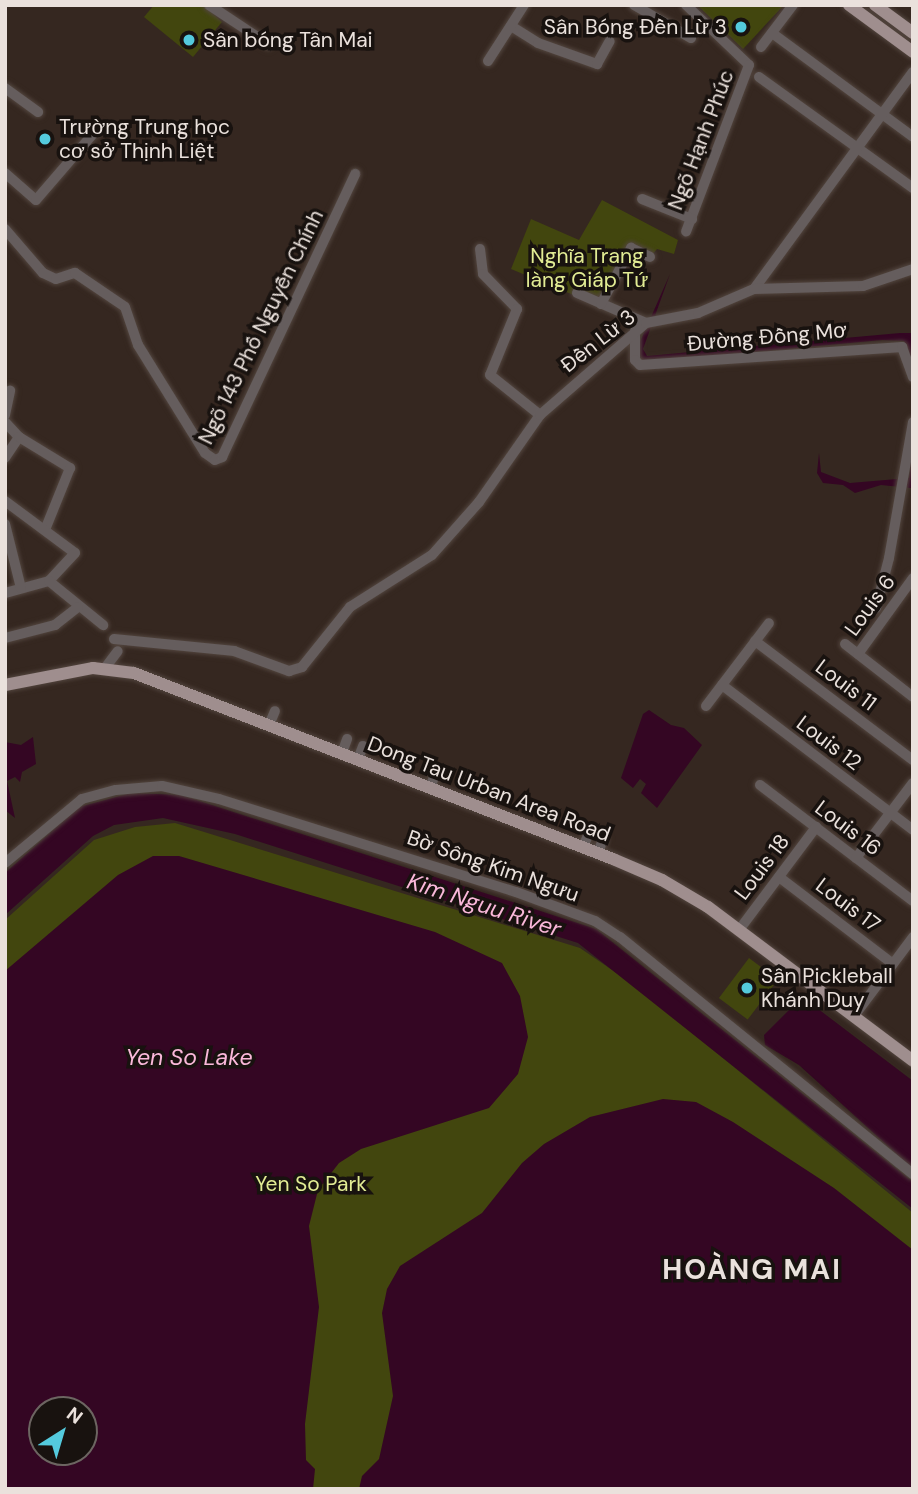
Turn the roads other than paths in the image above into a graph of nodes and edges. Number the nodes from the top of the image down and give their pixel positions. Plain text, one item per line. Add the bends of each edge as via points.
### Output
1 (209, 5) edge
2 (524, 5) edge
3 (634, 5) edge
4 (686, 5) edge
5 (793, 5) edge
6 (849, 5) edge
7 (875, 5) edge
8 (511, 26) junction
9 (772, 33) junction
10 (913, 33) edge
11 (691, 38) dead end
12 (610, 41) dead end
13 (268, 44) dead end
14 (761, 47) dead end
15 (913, 52) edge
16 (488, 61) dead end
17 (913, 72) edge
18 (759, 77) dead end
19 (5, 88) edge
20 (38, 111) dead end
21 (881, 114) junction
22 (99, 127) dead end
23 (913, 137) edge
24 (857, 148) junction
25 (5, 173) edge
26 (355, 174) dead end
27 (913, 188) edge
28 (642, 199) dead end
29 (692, 219) junction
30 (5, 229) edge
31 (687, 232) dead end
32 (480, 249) dead end
33 (650, 257) dead end
34 (913, 269) edge
35 (754, 289) junction
36 (577, 293) dead end
37 (601, 304) junction
38 (650, 323) junction
39 (635, 331) junction
40 (913, 377) edge
41 (10, 391) dead end
42 (5, 415) edge
43 (540, 415) junction
44 (5, 422) edge
45 (913, 422) edge
46 (19, 437) junction
47 (5, 458) edge
48 (5, 501) edge
49 (5, 524) edge
50 (45, 530) junction
51 (913, 578) edge
52 (49, 581) junction
53 (21, 588) junction
54 (5, 593) edge
55 (78, 607) junction
56 (876, 608) dead end
57 (769, 623) dead end
58 (103, 625) dead end
59 (5, 638) edge
60 (114, 639) dead end
61 (755, 641) junction
62 (845, 644) dead end
63 (118, 651) dead end
64 (858, 654) junction
65 (105, 668) junction
66 (5, 685) edge
67 (722, 685) junction
68 (913, 697) edge
69 (706, 706) dead end
70 (275, 711) dead end
71 (269, 725) junction
72 (347, 739) dead end
73 (363, 746) dead end
74 (342, 753) junction
75 (358, 759) junction
76 (913, 760) edge
77 (913, 783) edge
78 (760, 785) dead end
79 (890, 813) junction
80 (816, 827) junction
81 (913, 830) edge
82 (589, 833) dead end
83 (603, 839) dead end
84 (583, 847) junction
85 (597, 853) junction
86 (856, 858) junction
87 (5, 863) edge
88 (779, 877) junction
89 (913, 901) edge
90 (739, 930) junction
91 (913, 937) edge
92 (893, 964) junction
93 (854, 1016) junction
94 (913, 1061) edge
95 (913, 1174) edge

1 - 13 street
2 - 8 street
3 - 11 street
4 - 29 street, Ngõ Hạnh Phúc via 749,65
5 - 9 street
6 - 15 main road
7 - 10 main road
8 - 12 street via 538,43 597,64
8 - 16 street
9 - 14 street
9 - 21 street
17 - 21 street
18 - 24 street
19 - 20 street
21 - 23 street
21 - 24 street
22 - 25 street via 36,200
24 - 27 street
24 - 35 street
26 - 30 street, Ngõ 143 Phố Nguyễn Chính via 222,457 215,460 205,453 138,345 125,307 75,274 56,279 43,273
28 - 29 street
29 - 31 street, Ngõ Hạnh Phúc
32 - 43 street via 483,274 517,309 489,375
33 - 37 street via 631,248
34 - 35 street, Đền Lừ 3 via 863,286
35 - 38 street, Đền Lừ 3 via 698,313
36 - 37 street
37 - 38 street
38 - 39 street, Đền Lừ 3
39 - 40 street, Đường Đồng Mơ via 635,360 640,365 902,347
39 - 43 street, Đền Lừ 3
41 - 42 street
43 - 60 street, Đền Lừ 3 via 504,469 432,555 350,607 302,667 289,671 234,651
44 - 46 street
45 - 56 street via 890,558
46 - 47 street
46 - 50 street via 70,468
48 - 50 street
49 - 53 street
50 - 52 street via 75,553
51 - 64 street, Louis 6
52 - 53 street
52 - 55 street
53 - 54 street
55 - 58 street
55 - 59 street via 55,625
57 - 61 street
61 - 67 street
61 - 76 street, Louis 11
62 - 64 street
63 - 65 street
64 - 68 street
65 - 66 main road, Dong Tau Urban Area Road
65 - 71 main road, Dong Tau Urban Area Road via 134,674
67 - 69 street
67 - 79 street, Louis 12
70 - 71 street
71 - 74 main road, Dong Tau Urban Area Road
72 - 74 street
73 - 75 street
74 - 75 main road, Dong Tau Urban Area Road
75 - 84 main road, Dong Tau Urban Area Road via 433,781
77 - 79 street
78 - 80 street, Louis 16
79 - 81 street, Louis 12
79 - 86 street
80 - 86 street, Louis 16
80 - 88 street, Louis 18
82 - 84 street
83 - 85 street
84 - 85 main road, Dong Tau Urban Area Road
85 - 90 main road, Dong Tau Urban Area Road via 663,880
86 - 89 street, Louis 16
87 - 95 street, Bờ Sông Kim Ngưu via 82,799 162,786 252,809 516,892 595,921 620,937
88 - 90 street, Louis 18
88 - 92 street, Louis 17
90 - 93 main road, Dong Tau Urban Area Road
91 - 92 street
92 - 93 street
93 - 94 main road, Dong Tau Urban Area Road

